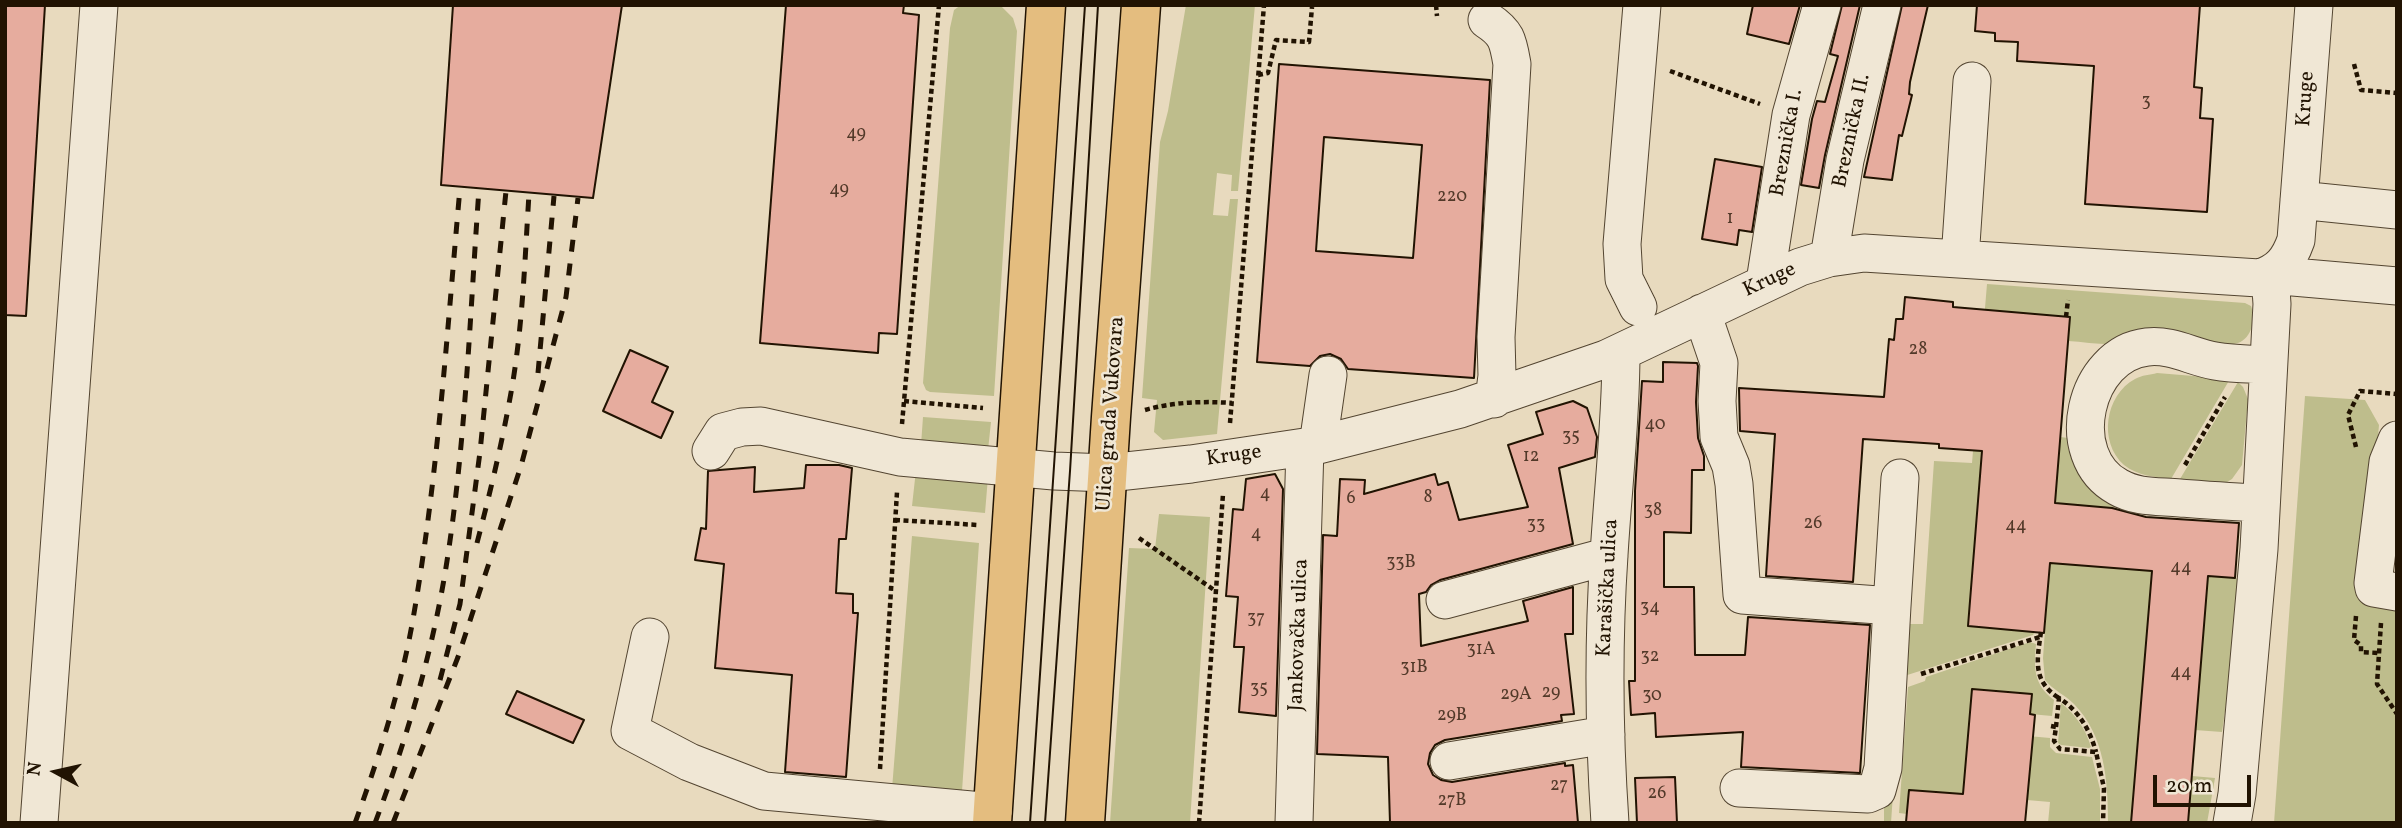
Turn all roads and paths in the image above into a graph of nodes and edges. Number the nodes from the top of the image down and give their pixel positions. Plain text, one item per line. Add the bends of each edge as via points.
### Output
1 (99, 5) edge
2 (939, 5) edge
3 (1046, 5) edge
4 (1141, 5) edge
5 (1264, 5) edge
6 (1436, 5) edge
7 (1642, 5) edge
8 (1822, 5) edge
9 (1882, 5) edge
10 (2314, 5) edge
11 (1312, 7) dead end
12 (1437, 16) dead end
13 (1487, 20) dead end
14 (1638, 59) junction
15 (2354, 64) dead end
16 (1258, 75) junction
17 (1972, 81) dead end
18 (2397, 93) edge
19 (1791, 115) junction
20 (2299, 200) junction
21 (2397, 210) edge
22 (1829, 258) junction
23 (1960, 258) junction
24 (2270, 275) junction
25 (1765, 282) junction
26 (2397, 286) edge
27 (2068, 302) dead end
28 (1638, 307) dead end
29 (1702, 313) junction
30 (2066, 317) dead end
31 (1621, 353) junction
32 (2268, 365) junction
33 (1328, 375) dead end
34 (2230, 389) dead end
35 (1494, 399) junction
36 (1232, 403) junction
37 (995, 408) dead end
38 (1144, 410) dead end
39 (1229, 426) dead end
40 (2397, 440) edge
41 (1312, 446) junction
42 (711, 452) dead end
43 (1016, 467) junction
44 (2184, 467) dead end
45 (1108, 473) junction
46 (1900, 478) dead end
47 (1224, 487) dead end
48 (2260, 503) junction
49 (895, 520) dead end
50 (985, 526) dead end
51 (894, 536) dead end
52 (1135, 536) dead end
53 (1609, 556) junction
54 (2390, 591) edge
55 (1217, 592) junction
56 (1445, 600) dead end
57 (1892, 606) junction
58 (650, 637) dead end
59 (1916, 676) dead end
60 (2059, 698) junction
61 (2397, 714) edge
62 (1606, 735) junction
63 (2096, 752) junction
64 (1449, 761) dead end
65 (1740, 788) dead end
66 (878, 801) junction
67 (992, 817) edge
68 (39, 823) edge
69 (1085, 823) edge
70 (1199, 823) edge
71 (1294, 823) edge
72 (1610, 823) edge
73 (2103, 823) edge
74 (2232, 823) edge

1 - 68 street
2 - 37 path via 904,401
3 - 43 main road
4 - 45 main road, Ulica grada Vukovara
5 - 16 path
6 - 12 path
7 - 14 street
8 - 19 street, Breznička I.
9 - 22 street, Breznička II. via 1854,116
10 - 20 street, Kruge
11 - 16 path via 1309,42 1276,40 1268,73
13 - 35 street via 1501,30 1512,64
14 - 19 path
14 - 28 street via 1622,244 1624,279
15 - 18 path via 2361,90
16 - 36 path
17 - 23 street
19 - 25 street, Breznička I.
20 - 21 street
20 - 24 street, Kruge via 2292,252
22 - 23 street, Kruge via 1864,253
22 - 25 street, Kruge
23 - 24 street, Kruge via 2241,279
24 - 26 street
24 - 32 street
25 - 29 street, Kruge
27 - 30 path
29 - 31 street, Kruge
29 - 57 street via 1719,363 1719,437 1734,484 1742,595
31 - 35 street, Kruge
31 - 53 street, Karašička ulica
32 - 48 street
32 - 48 street via 2214,361 2169,347 2130,351 2099,376 2086,420 2086,440 2100,472 2135,495
33 - 41 street, Jankovačka ulica
34 - 44 path
35 - 41 street, Kruge
36 - 38 path via 1165,404
36 - 39 path
40 - 54 street via 2388,462 2373,583 2374,588
41 - 45 street, Kruge
41 - 71 street, Jankovačka ulica
42 - 43 street, Kruge via 723,432 761,426 900,457
43 - 45 street, Kruge
43 - 67 main road
45 - 69 main road, Ulica grada Vukovara
46 - 57 street
47 - 55 path
48 - 74 street
49 - 50 path
51 - 66 path
52 - 55 path
53 - 56 street
53 - 62 street, Karašička ulica
54 - 61 path via 2377,684
55 - 70 path
57 - 65 street via 1883,768 1877,790 1868,794
58 - 66 street via 630,731 689,762 764,791
59 - 60 path via 2041,635 2039,674 2045,687
60 - 63 path via 2085,724
60 - 63 path via 2054,741 2060,748
62 - 64 street
62 - 72 street, Karašička ulica
63 - 73 path via 2104,788
66 - 67 street

